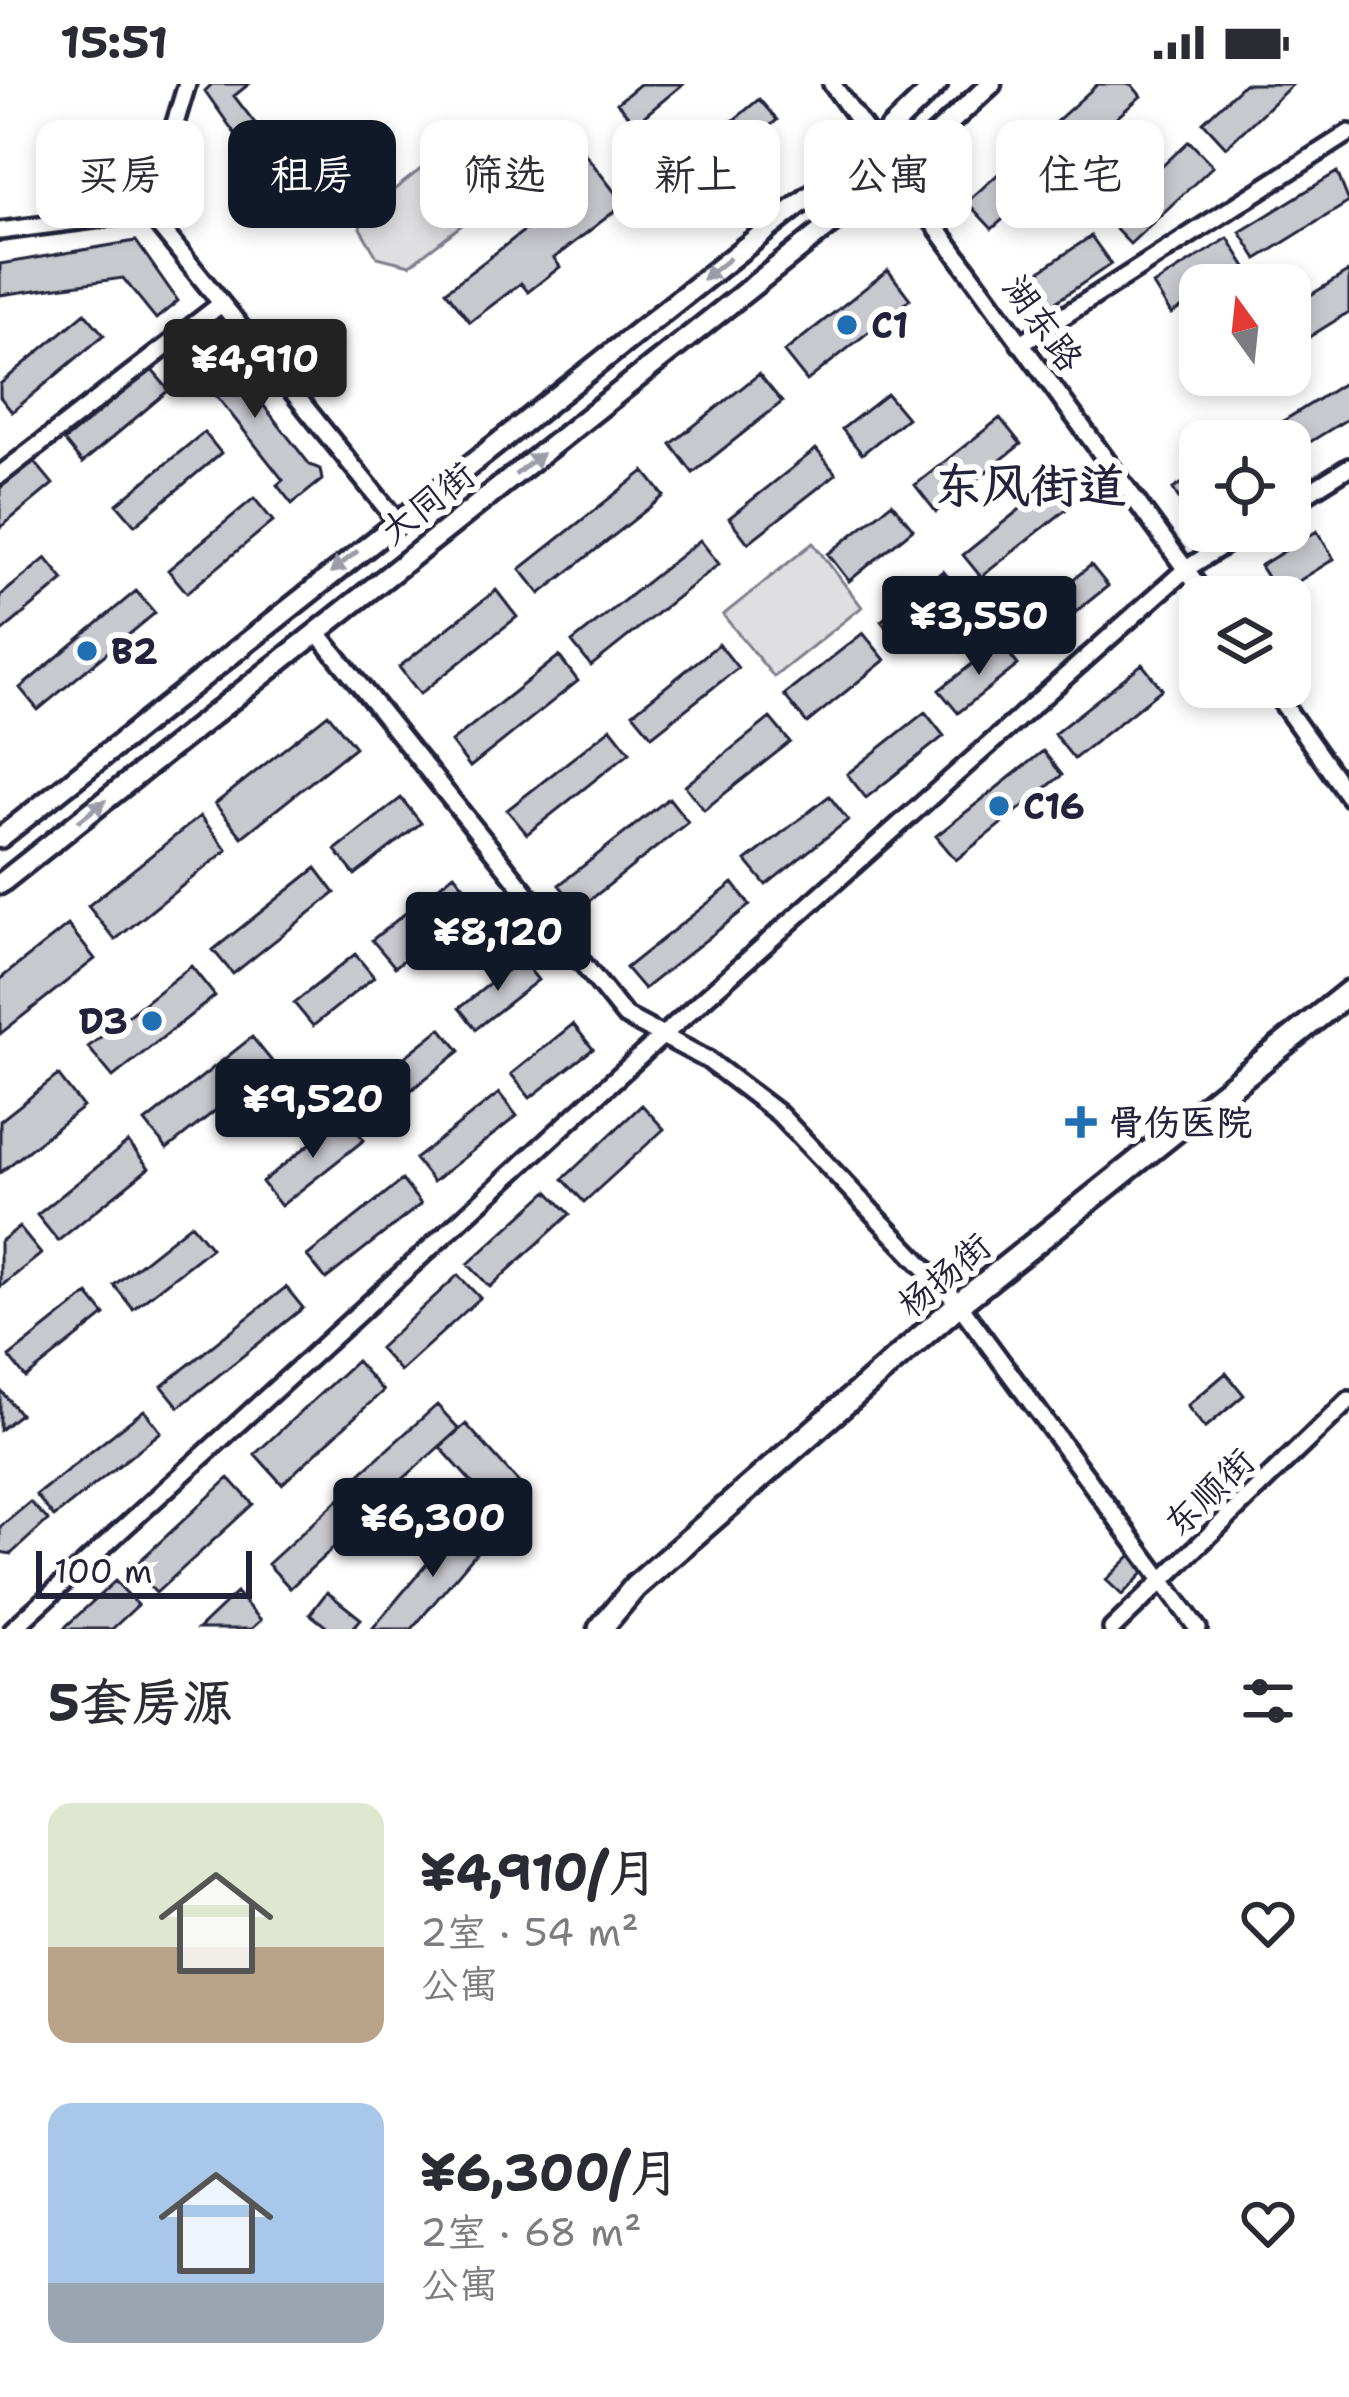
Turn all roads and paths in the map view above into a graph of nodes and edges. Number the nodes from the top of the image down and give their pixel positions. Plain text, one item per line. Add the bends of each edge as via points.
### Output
1 (187, 84) edge
2 (832, 84) edge
3 (937, 84) edge
4 (991, 84) edge
5 (176, 120) edge
6 (857, 120) edge
7 (900, 120) edge
8 (952, 120) edge
9 (1349, 134) edge
10 (804, 200) edge
11 (36, 226) edge
12 (161, 228) edge
13 (826, 228) edge
14 (935, 228) edge
15 (0, 231) edge
16 (221, 304) junction
17 (1020, 344) junction
18 (1349, 466) edge
19 (0, 475) edge
20 (1311, 490) edge
21 (396, 520) junction
22 (1213, 552) edge
23 (1186, 569) junction
24 (1191, 576) edge
25 (317, 632) junction
26 (1285, 708) edge
27 (1349, 796) edge
28 (0, 838) edge
29 (0, 884) edge
30 (1349, 992) edge
31 (660, 1038) junction
32 (959, 1304) junction
33 (1349, 1400) edge
34 (1163, 1577) junction
35 (0, 1616) edge
36 (13, 1629) edge
37 (600, 1629) edge
38 (1112, 1629) edge
39 (1198, 1629) edge

1 - 5 street
2 - 6 street, 湖东路
3 - 7 main road, 大同街
4 - 8 main road, 大同街
9 - 17 street
10 -> 21 main road, 大同街
11 - 15 street
12 - 16 street
25 -> 13 main road, 大同街
14 - 17 street, 湖东路
16 - 19 street
16 - 21 street
17 - 23 street, 湖东路
18 - 20 street
21 -> 28 main road, 大同街
22 - 23 street
23 - 24 street, 湖东路
23 - 31 street
29 -> 25 main road, 大同街
25 - 31 street via 625,1016
26 - 27 street
30 - 32 highway, 杨扬街
31 - 32 street via 708,1060 779,1114
31 - 36 street
32 - 34 street
32 - 37 highway, 杨扬街 via 634,1587
33 - 34 street, 东顺街
34 - 38 street, 东顺街
34 - 39 street
35 - 36 street

